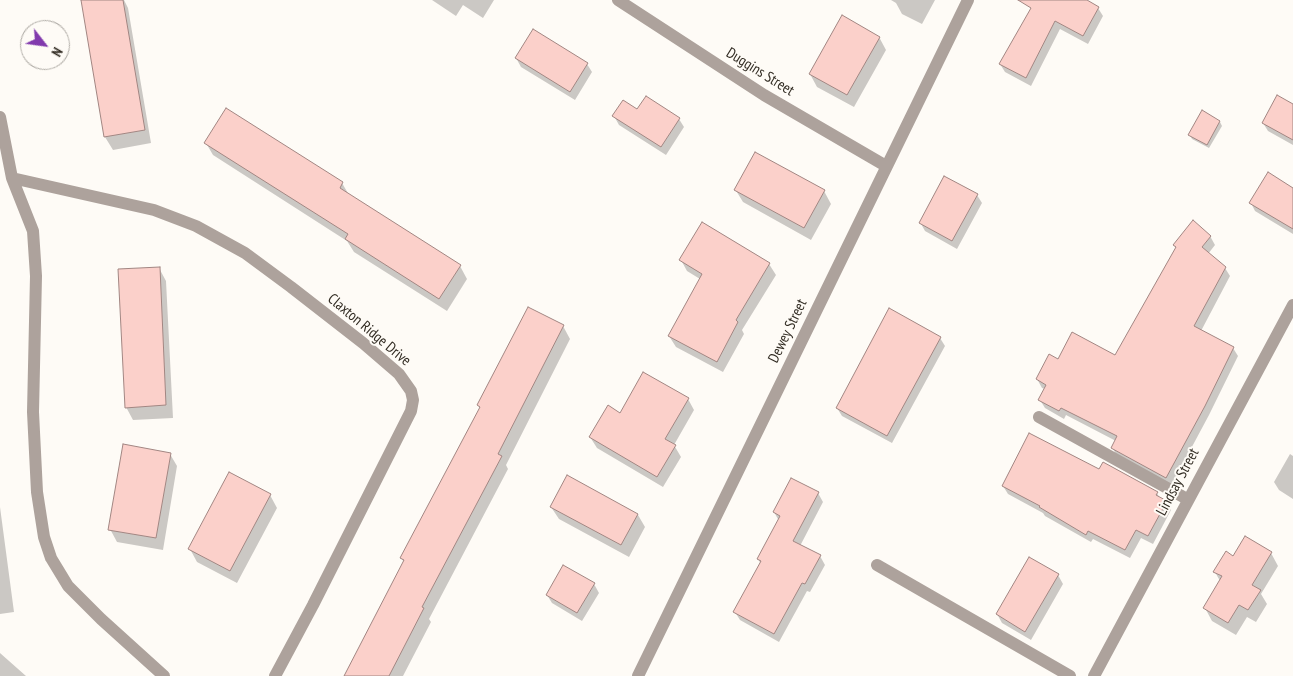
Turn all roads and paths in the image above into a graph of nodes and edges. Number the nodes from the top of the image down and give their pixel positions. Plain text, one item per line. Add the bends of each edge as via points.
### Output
1 (618, 0) edge
2 (968, 0) edge
3 (0, 117) edge
4 (886, 166) junction
5 (12, 178) junction
6 (1293, 305) edge
7 (1040, 417) dead end
8 (1188, 500) junction
9 (877, 565) dead end
10 (164, 676) edge
11 (274, 676) edge
12 (638, 676) edge
13 (1070, 676) edge
14 (1094, 676) edge

1 - 4 street, Duggins Street via 764,95
2 - 4 street, Dewey Street
3 - 5 street
4 - 12 street, Dewey Street
5 - 10 street via 33,231 36,276 33,412 37,492 44,537 51,558 68,586
5 - 11 street, Claxton Ridge Drive via 154,210 196,226 245,253 291,287 394,370 411,391 411,411
6 - 8 street, Lindsay Street
7 - 8 street
8 - 14 street, Lindsay Street
9 - 13 street

